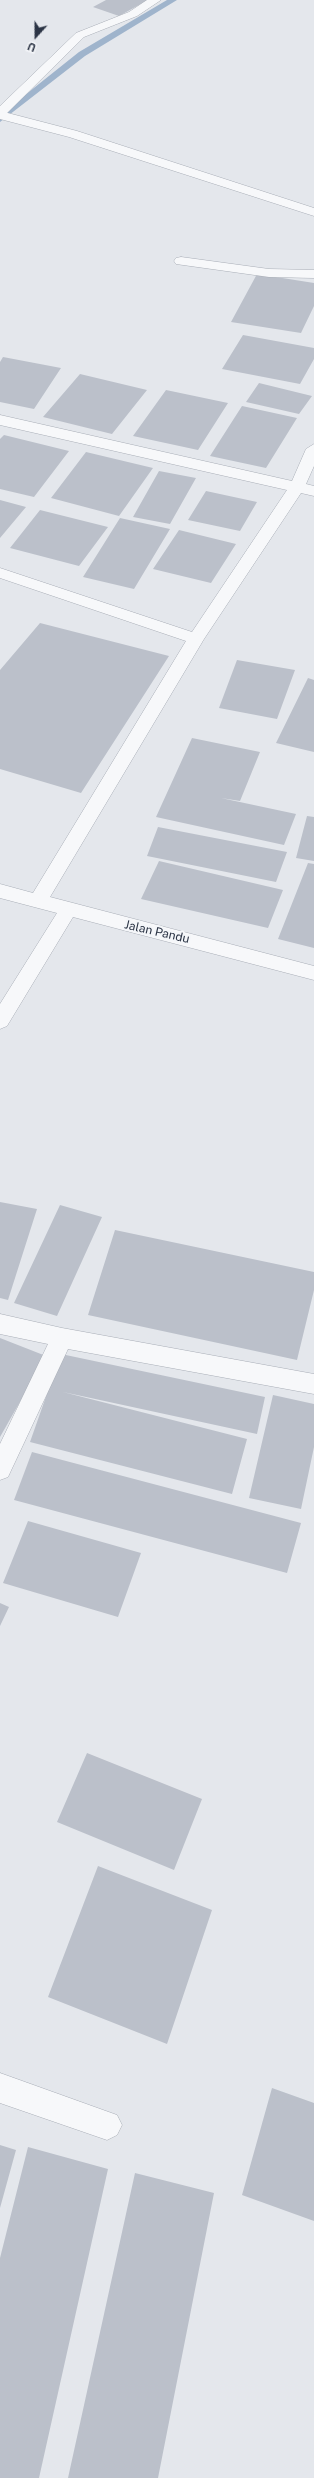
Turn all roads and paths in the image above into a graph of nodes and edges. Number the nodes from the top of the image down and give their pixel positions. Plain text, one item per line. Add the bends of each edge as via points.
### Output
1 (155, 0) edge
2 (1, 115) edge
3 (314, 212) edge
4 (181, 261) dead end
5 (314, 274) edge
6 (0, 420) edge
7 (314, 449) edge
8 (297, 487) junction
9 (314, 491) edge
10 (0, 573) edge
11 (196, 639) junction
12 (0, 891) edge
13 (37, 902) junction
14 (68, 910) junction
15 (314, 973) edge
16 (0, 1021) edge
17 (0, 1324) edge
18 (62, 1338) junction
19 (314, 1384) edge
20 (0, 1469) edge
21 (0, 2088) edge
22 (107, 2125) dead end

1 - 2 street via 133,14 80,35
2 - 3 street via 72,134
4 - 5 street via 269,274
6 - 8 street
7 - 8 street
8 - 9 street
8 - 11 street
10 - 11 street
11 - 13 street
12 - 13 street, Jalan Pandu
13 - 14 street, Jalan Pandu
14 - 15 street, Jalan Pandu
14 - 16 street
17 - 18 street
18 - 19 street
18 - 20 street
21 - 22 street

